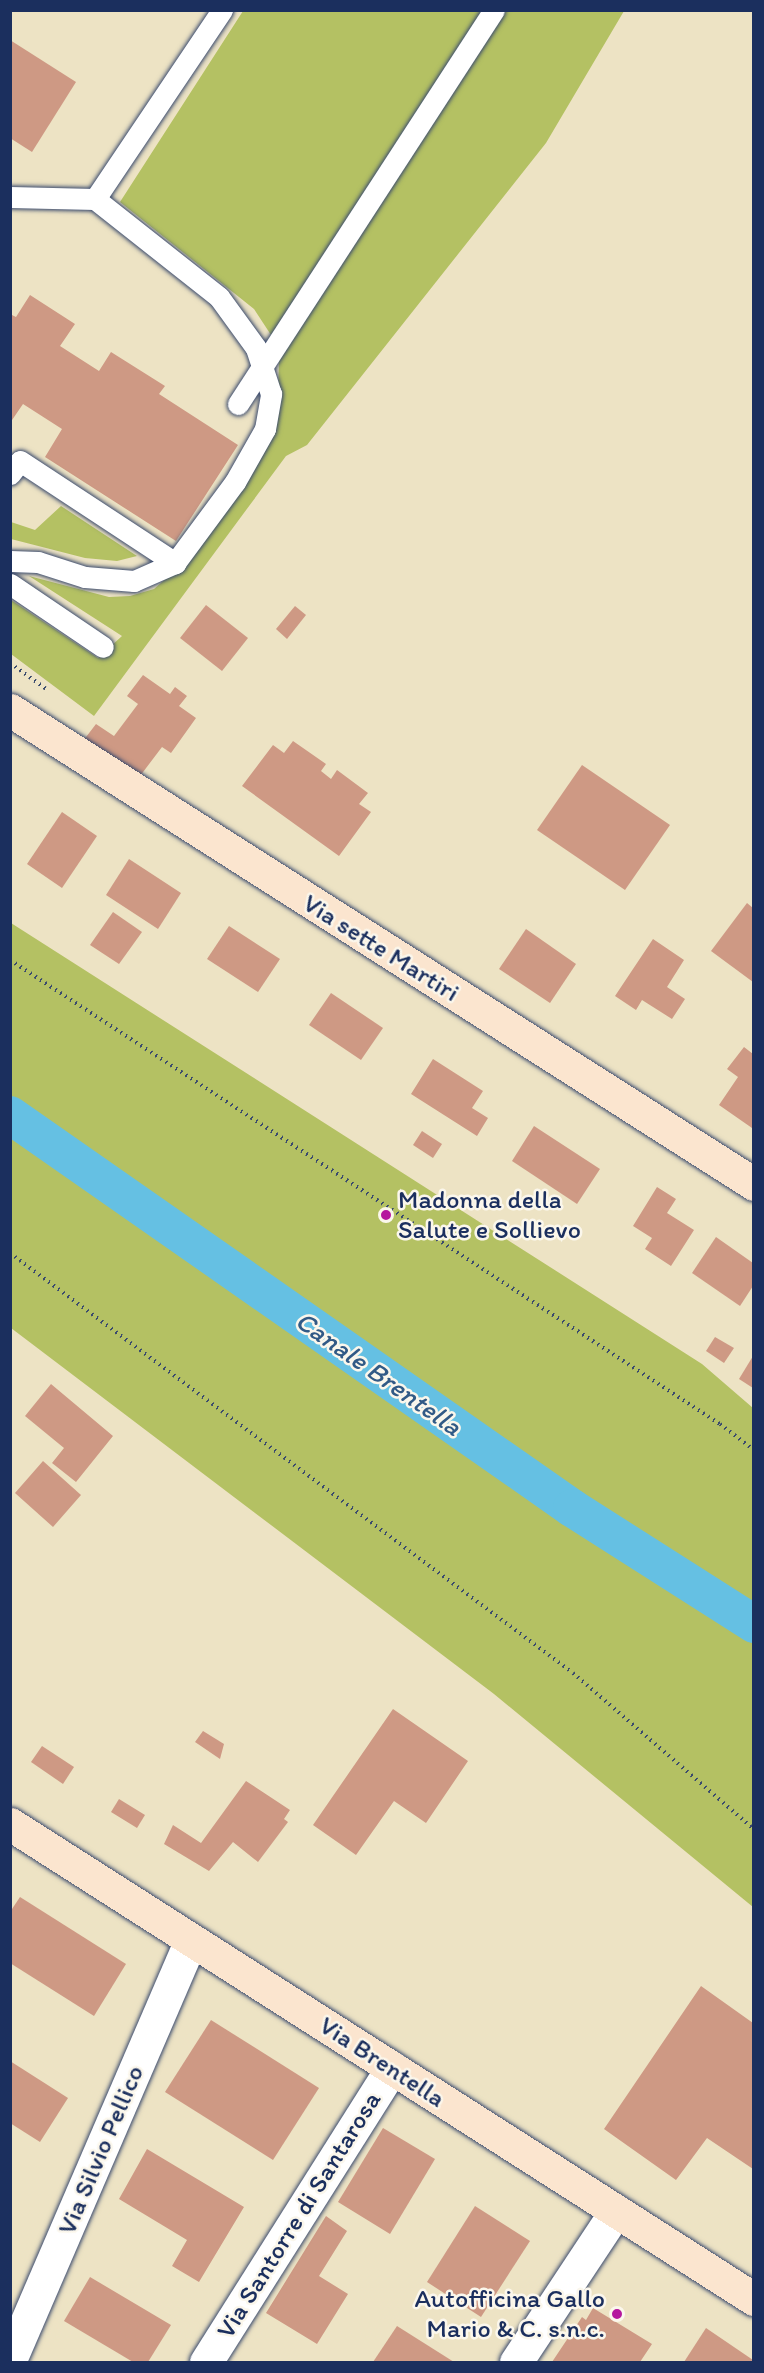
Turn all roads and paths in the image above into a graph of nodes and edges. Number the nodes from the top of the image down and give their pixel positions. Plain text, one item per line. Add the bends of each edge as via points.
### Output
1 (222, 10) edge
2 (494, 10) edge
3 (10, 197) edge
4 (95, 199) junction
5 (262, 366) junction
6 (238, 404) dead end
7 (10, 474) edge
8 (10, 561) edge
9 (175, 563) junction
10 (10, 584) edge
11 (103, 647) dead end
12 (10, 663) edge
13 (56, 696) dead end
14 (10, 710) edge
15 (10, 960) edge
16 (753, 1184) edge
17 (10, 1253) edge
18 (753, 1450) edge
19 (753, 1829) edge
20 (13, 1832) edge
21 (191, 1940) junction
22 (392, 2068) junction
23 (616, 2211) junction
24 (753, 2299) edge
25 (10, 2360) edge
26 (206, 2362) edge
27 (516, 2362) edge

1 - 4 lane
2 - 5 lane
3 - 4 lane
4 - 5 lane via 219,297 256,348
5 - 6 lane
5 - 9 lane via 271,394 265,429 234,482
7 - 9 lane via 20,460
8 - 9 lane via 38,562 85,577 134,581
10 - 11 lane
12 - 13 path
14 - 16 main road, Via sette Martiri
15 - 18 path via 720,1424
17 - 19 path via 573,1673
20 - 21 main road, Via Brentella
21 - 22 main road, Via Brentella
21 - 25 street, Via Silvio Pellico
22 - 23 main road, Via Brentella
22 - 26 street, Via Santorre di Santarosa
23 - 24 main road, Via Brentella
23 - 27 street

